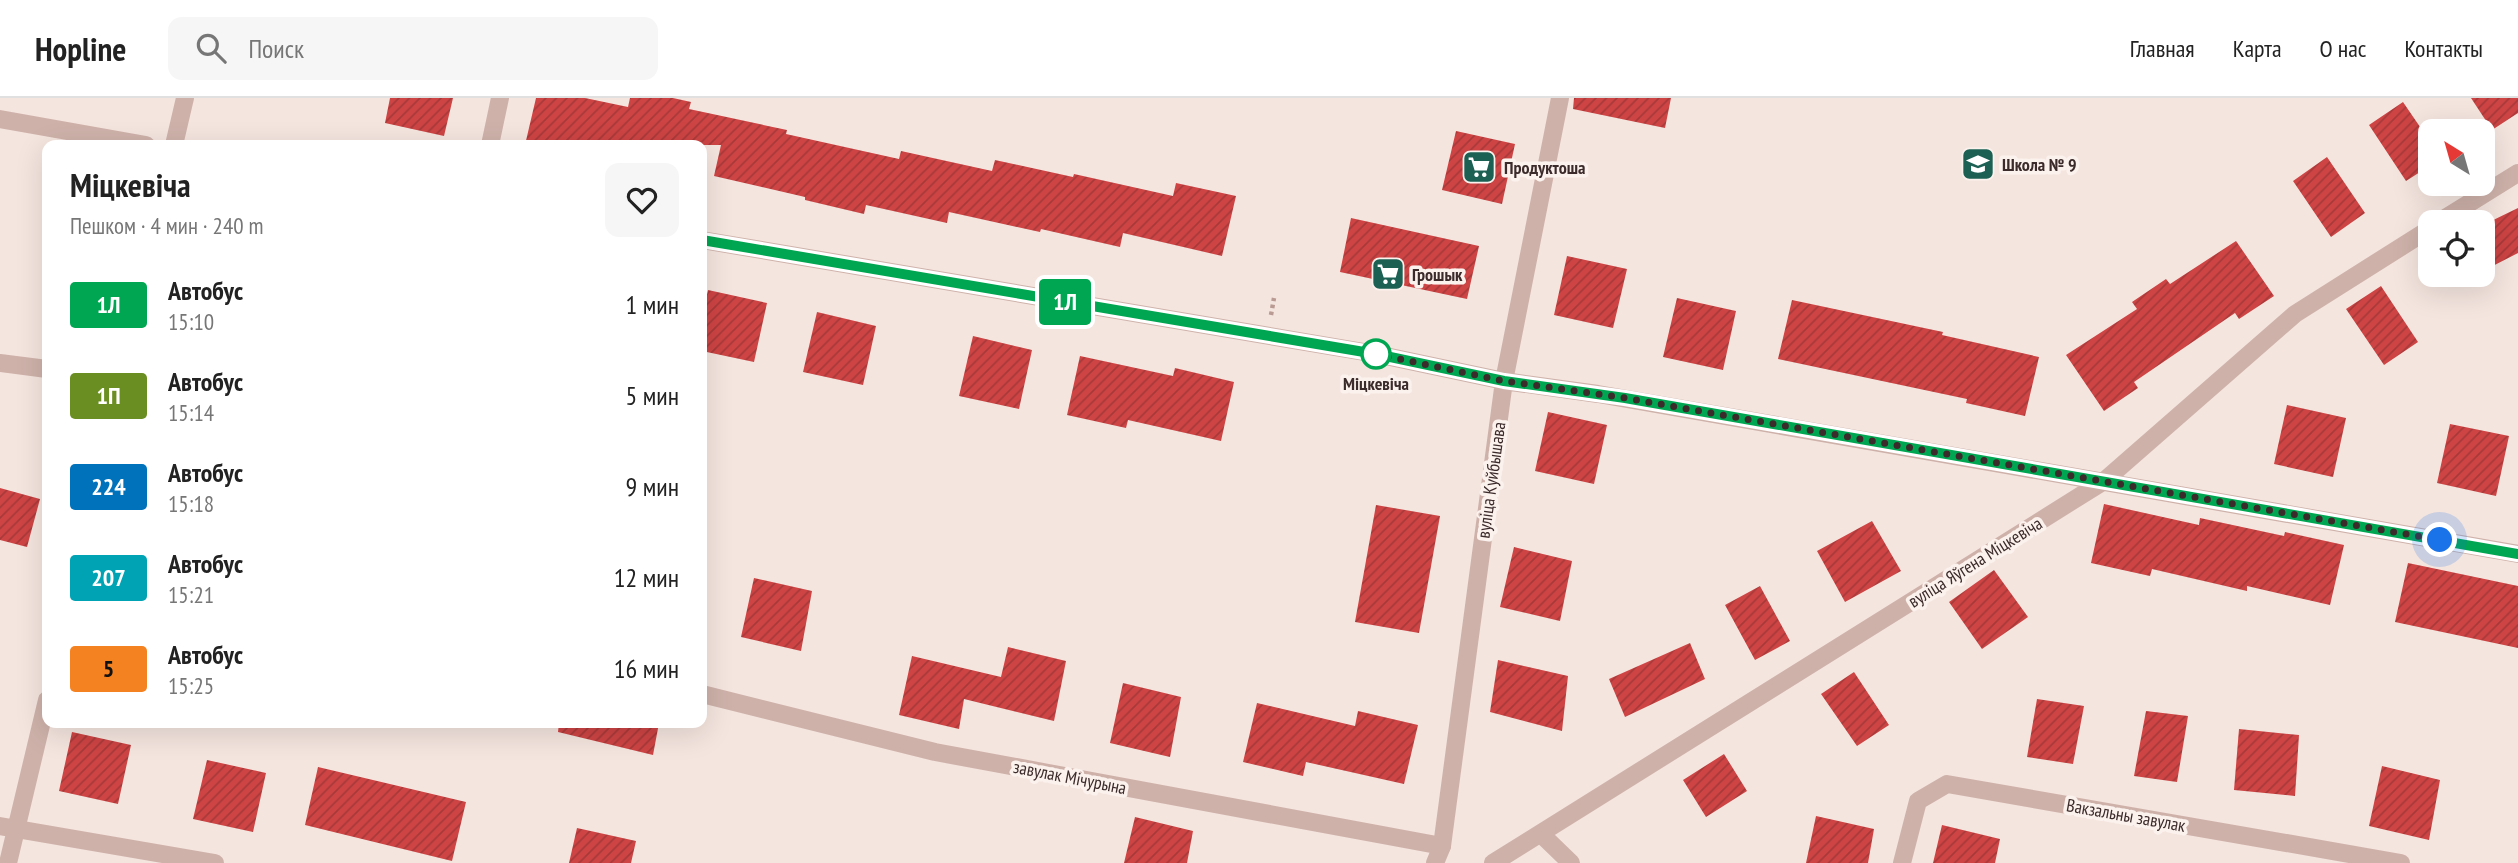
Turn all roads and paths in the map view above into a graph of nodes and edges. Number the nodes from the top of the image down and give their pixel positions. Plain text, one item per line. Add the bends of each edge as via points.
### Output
1 (185, 98) edge
2 (500, 98) edge
3 (1560, 98) edge
4 (0, 119) edge
5 (118, 140) edge
6 (175, 140) edge
7 (492, 140) edge
8 (2518, 173) edge
9 (2458, 210) edge
10 (2418, 236) edge
11 (707, 241) edge
12 (0, 363) edge
13 (42, 368) edge
14 (1504, 381) junction
15 (2104, 481) junction
16 (2518, 554) edge
17 (707, 695) edge
18 (42, 716) edge
19 (8, 828) edge
20 (1541, 834) junction
21 (1438, 855) edge
22 (8, 863) edge
23 (215, 863) edge
24 (1493, 863) edge
25 (1571, 863) edge
26 (1902, 863) edge
27 (2401, 863) edge

1 - 6 street
2 - 7 street
3 - 14 street, вуліца Куйбышава
4 - 5 street
8 - 9 street
10 - 15 street, вуліца Яўгена Міцкевіча via 2295,314
11 - 14 street via 1376,354
12 - 13 street
14 - 15 street
14 - 21 street, вуліца Куйбышава
15 - 16 street
15 - 20 street, вуліца Яўгена Міцкевіча
17 - 21 street, завулак Мічурына via 935,752
18 - 19 street
19 - 22 street
19 - 23 street
20 - 24 street, вуліца Яўгена Міцкевіча
20 - 25 street
26 - 27 street, Вакзальны завулак via 1918,801 1947,784

